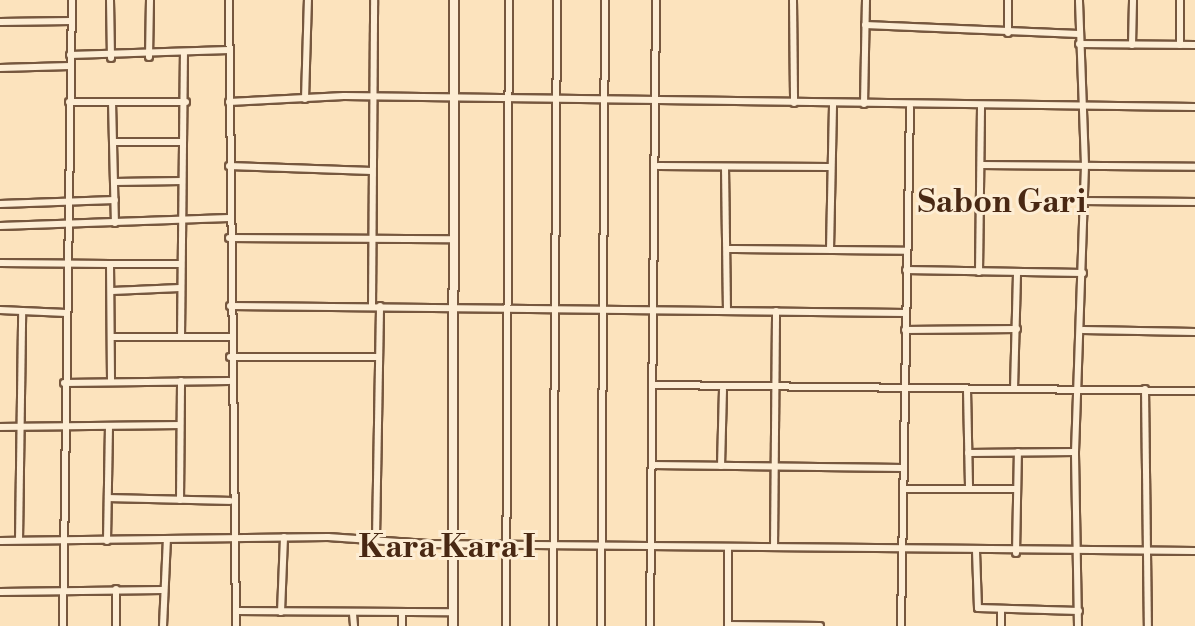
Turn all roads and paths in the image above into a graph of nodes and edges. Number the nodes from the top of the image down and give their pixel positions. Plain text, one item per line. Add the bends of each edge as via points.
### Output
1 (72, 0) edge
2 (110, 0) edge
3 (150, 0) edge
4 (229, 0) edge
5 (308, 0) edge
6 (374, 0) edge
7 (454, 0) edge
8 (509, 0) edge
9 (558, 0) edge
10 (605, 0) edge
11 (656, 0) edge
12 (793, 0) edge
13 (866, 0) edge
14 (1008, 0) edge
15 (1079, 0) edge
16 (1133, 0) edge
17 (1180, 0) edge
18 (71, 21) junction
19 (0, 22) edge
20 (865, 25) junction
21 (1008, 33) junction
22 (1079, 34) junction
23 (1079, 44) junction
24 (1132, 45) junction
25 (1180, 45) junction
26 (1195, 46) edge
27 (229, 50) junction
28 (184, 54) junction
29 (70, 55) junction
30 (149, 57) junction
31 (111, 58) junction
32 (70, 66) junction
33 (0, 68) edge
34 (374, 97) junction
35 (305, 99) junction
36 (454, 99) junction
37 (557, 100) junction
38 (604, 100) junction
39 (69, 102) junction
40 (112, 102) junction
41 (186, 102) junction
42 (229, 102) junction
43 (506, 102) junction
44 (655, 102) junction
45 (794, 103) junction
46 (833, 104) junction
47 (864, 104) junction
48 (910, 107) junction
49 (981, 107) junction
50 (1081, 107) junction
51 (1195, 107) edge
52 (113, 142) junction
53 (183, 142) junction
54 (981, 165) junction
55 (1085, 165) junction
56 (229, 166) junction
57 (658, 166) junction
58 (830, 167) junction
59 (1195, 167) edge
60 (725, 168) junction
61 (372, 171) junction
62 (182, 181) junction
63 (114, 182) junction
64 (115, 200) junction
65 (1085, 201) junction
66 (1195, 202) edge
67 (0, 204) edge
68 (66, 204) junction
69 (229, 218) junction
70 (181, 220) junction
71 (115, 223) junction
72 (0, 226) edge
73 (65, 226) junction
74 (229, 237) junction
75 (372, 237) junction
76 (452, 239) junction
77 (728, 249) junction
78 (830, 249) junction
79 (906, 251) junction
80 (0, 263) edge
81 (65, 263) junction
82 (110, 264) junction
83 (180, 264) junction
84 (906, 270) junction
85 (979, 272) junction
86 (1017, 272) junction
87 (1083, 273) junction
88 (180, 289) junction
89 (112, 291) junction
90 (230, 306) junction
91 (376, 306) junction
92 (453, 308) junction
93 (508, 309) junction
94 (556, 309) junction
95 (604, 309) junction
96 (0, 310) edge
97 (22, 311) junction
98 (655, 311) junction
99 (727, 311) junction
100 (776, 311) junction
101 (66, 313) junction
102 (906, 313) junction
103 (1017, 328) junction
104 (905, 330) junction
105 (1083, 330) junction
106 (1195, 332) edge
107 (181, 336) junction
108 (113, 337) junction
109 (230, 337) junction
110 (230, 357) junction
111 (379, 357) junction
112 (111, 381) junction
113 (181, 381) junction
114 (229, 381) junction
115 (64, 383) junction
116 (654, 385) junction
117 (1014, 389) junction
118 (1145, 389) junction
119 (723, 390) junction
120 (778, 390) junction
121 (904, 390) junction
122 (967, 390) junction
123 (1079, 390) junction
124 (1195, 391) edge
125 (179, 425) junction
126 (109, 426) junction
127 (0, 427) edge
128 (64, 427) junction
129 (20, 428) junction
130 (1018, 452) junction
131 (1075, 452) junction
132 (968, 453) junction
133 (652, 465) junction
134 (721, 466) junction
135 (774, 467) junction
136 (903, 468) junction
137 (903, 489) junction
138 (969, 489) junction
139 (1015, 489) junction
140 (110, 498) junction
141 (180, 499) junction
142 (230, 501) junction
143 (284, 537) junction
144 (231, 538) junction
145 (376, 538) junction
146 (19, 540) junction
147 (63, 540) junction
148 (167, 540) junction
149 (0, 541) edge
150 (107, 541) junction
151 (451, 543) junction
152 (507, 544) junction
153 (555, 545) junction
154 (653, 545) junction
155 (602, 546) junction
156 (774, 547) junction
157 (728, 548) junction
158 (902, 549) junction
159 (976, 551) junction
160 (1149, 551) junction
161 (1195, 551) edge
162 (1076, 552) junction
163 (1016, 553) junction
164 (116, 589) junction
165 (163, 590) junction
166 (65, 591) junction
167 (0, 592) edge
168 (236, 611) junction
169 (1001, 611) junction
170 (1079, 611) junction
171 (281, 612) junction
172 (402, 612) junction
173 (453, 612) junction
174 (353, 614) junction
175 (728, 625) edge
176 (63, 626) edge
177 (116, 626) edge
178 (163, 626) edge
179 (236, 626) edge
180 (354, 626) edge
181 (402, 626) edge
182 (453, 626) edge
183 (506, 626) edge
184 (553, 626) edge
185 (601, 626) edge
186 (650, 626) edge
187 (790, 626) edge
188 (820, 626) edge
189 (901, 626) edge
190 (1001, 626) edge
191 (1078, 626) edge
192 (1148, 626) edge

1 - 18 street
2 - 31 street
3 - 30 street
4 - 27 street
5 - 35 street
6 - 34 street
7 - 36 street
8 - 43 street
9 - 37 street
10 - 38 street
11 - 44 street
12 - 45 street
13 - 20 street
14 - 21 street
15 - 22 street
16 - 24 street
17 - 25 street
18 - 19 street
18 - 29 street
20 - 21 street
20 - 47 street
21 - 22 street
22 - 23 street
23 - 24 street
23 - 50 street
24 - 25 street
25 - 26 street
27 - 28 street
27 - 42 street
28 - 30 street
28 - 41 street
29 - 31 street
29 - 32 street
30 - 31 street
32 - 33 street
32 - 39 street
34 - 35 street
34 - 36 street
34 - 61 street
35 - 42 street
36 - 43 street
36 - 76 street
37 - 38 street
37 - 43 street
37 - 94 street
38 - 44 street
38 - 95 street
39 - 40 street
39 - 68 street
40 - 41 street
40 - 52 street
41 - 53 street
42 - 56 street
43 - 93 street
44 - 45 street
44 - 57 street
45 - 46 street
46 - 47 street
46 - 58 street
47 - 48 street
48 - 49 street
48 - 79 street
49 - 50 street
49 - 54 street
50 - 51 street
50 - 55 street
52 - 53 street
52 - 63 street
53 - 62 street
54 - 55 street
54 - 85 street
55 - 59 street
55 - 65 street
56 - 61 street
56 - 69 street
57 - 60 street
57 - 98 street
58 - 60 street
58 - 78 street
60 - 77 street
61 - 75 street
62 - 63 street
62 - 70 street
63 - 64 street
64 - 68 street
64 - 71 street
65 - 66 street
65 - 87 street
67 - 68 street
68 - 73 street
69 - 70 street
69 - 74 street
70 - 71 street
70 - 83 street
71 - 73 street
72 - 73 street
73 - 81 street
74 - 75 street
74 - 90 street
75 - 76 street
75 - 91 street
76 - 92 street
77 - 78 street
77 - 99 street
78 - 79 street
79 - 84 street
80 - 81 street
81 - 82 street
81 - 101 street
82 - 83 street
82 - 89 street
83 - 88 street
84 - 85 street
84 - 102 street
85 - 86 street
86 - 87 street
86 - 103 street
87 - 105 street
88 - 89 street
88 - 107 street
89 - 108 street
90 - 91 street
90 - 109 street
91 - 92 street
91 - 111 street
92 - 93 street
92 - 151 street
93 - 94 street
93 - 152 street
94 - 95 street
94 - 153 street
95 - 98 street
95 - 155 street
96 - 97 street
97 - 101 street
97 - 129 street
98 - 99 street
98 - 116 street
99 - 100 street
100 - 102 street
100 - 120 street
101 - 115 street
102 - 104 street
103 - 104 street
103 - 117 street
104 - 121 street
105 - 106 street
105 - 123 street
107 - 108 street
107 - 109 street
108 - 112 street
109 - 110 street
110 - 111 street
110 - 114 street
111 - 145 street
112 - 113 street
112 - 115 street
113 - 114 street
113 - 125 street
114 - 142 street
115 - 128 street
116 - 119 street
116 - 133 street
117 - 122 street
117 - 123 street
118 - 123 street
118 - 124 street
118 - 160 street
119 - 120 street
119 - 134 street
120 - 121 street
120 - 135 street
121 - 122 street
121 - 136 street
122 - 132 street
123 - 131 street
125 - 126 street
125 - 141 street
126 - 128 street
126 - 140 street
127 - 129 street
128 - 129 street
128 - 147 street
129 - 146 street
130 - 131 street
130 - 132 street
130 - 139 street
131 - 162 street
132 - 138 street
133 - 134 street
133 - 154 street
134 - 135 street
135 - 136 street
135 - 156 street
136 - 137 street
137 - 138 street
137 - 158 street
138 - 139 street
139 - 163 street
140 - 141 street
140 - 150 street
141 - 142 street
142 - 144 street
143 - 144 street
143 - 145 street
143 - 171 street
144 - 148 street
144 - 168 street
145 - 151 street
146 - 147 street
146 - 149 street
147 - 150 street
147 - 166 street
148 - 150 street
148 - 165 street
151 - 152 street
151 - 173 street
152 - 153 street
152 - 183 street
153 - 155 street
153 - 184 street
154 - 155 street
154 - 157 street
154 - 186 street
155 - 185 street
156 - 157 street
156 - 158 street
157 - 175 street
158 - 159 street
158 - 189 street
159 - 163 street
159 - 169 street via 978,608
160 - 161 street
160 - 162 street
160 - 192 street
162 - 163 street
162 - 170 street
164 - 165 street
164 - 166 street
164 - 177 street
165 - 178 street
166 - 167 street
166 - 176 street
168 - 171 street
168 - 179 street
169 - 170 street
169 - 190 street
170 - 191 street
171 - 174 street
172 - 173 street
172 - 174 street
172 - 181 street
173 - 182 street
174 - 180 street
175 - 187 street
187 - 188 street

